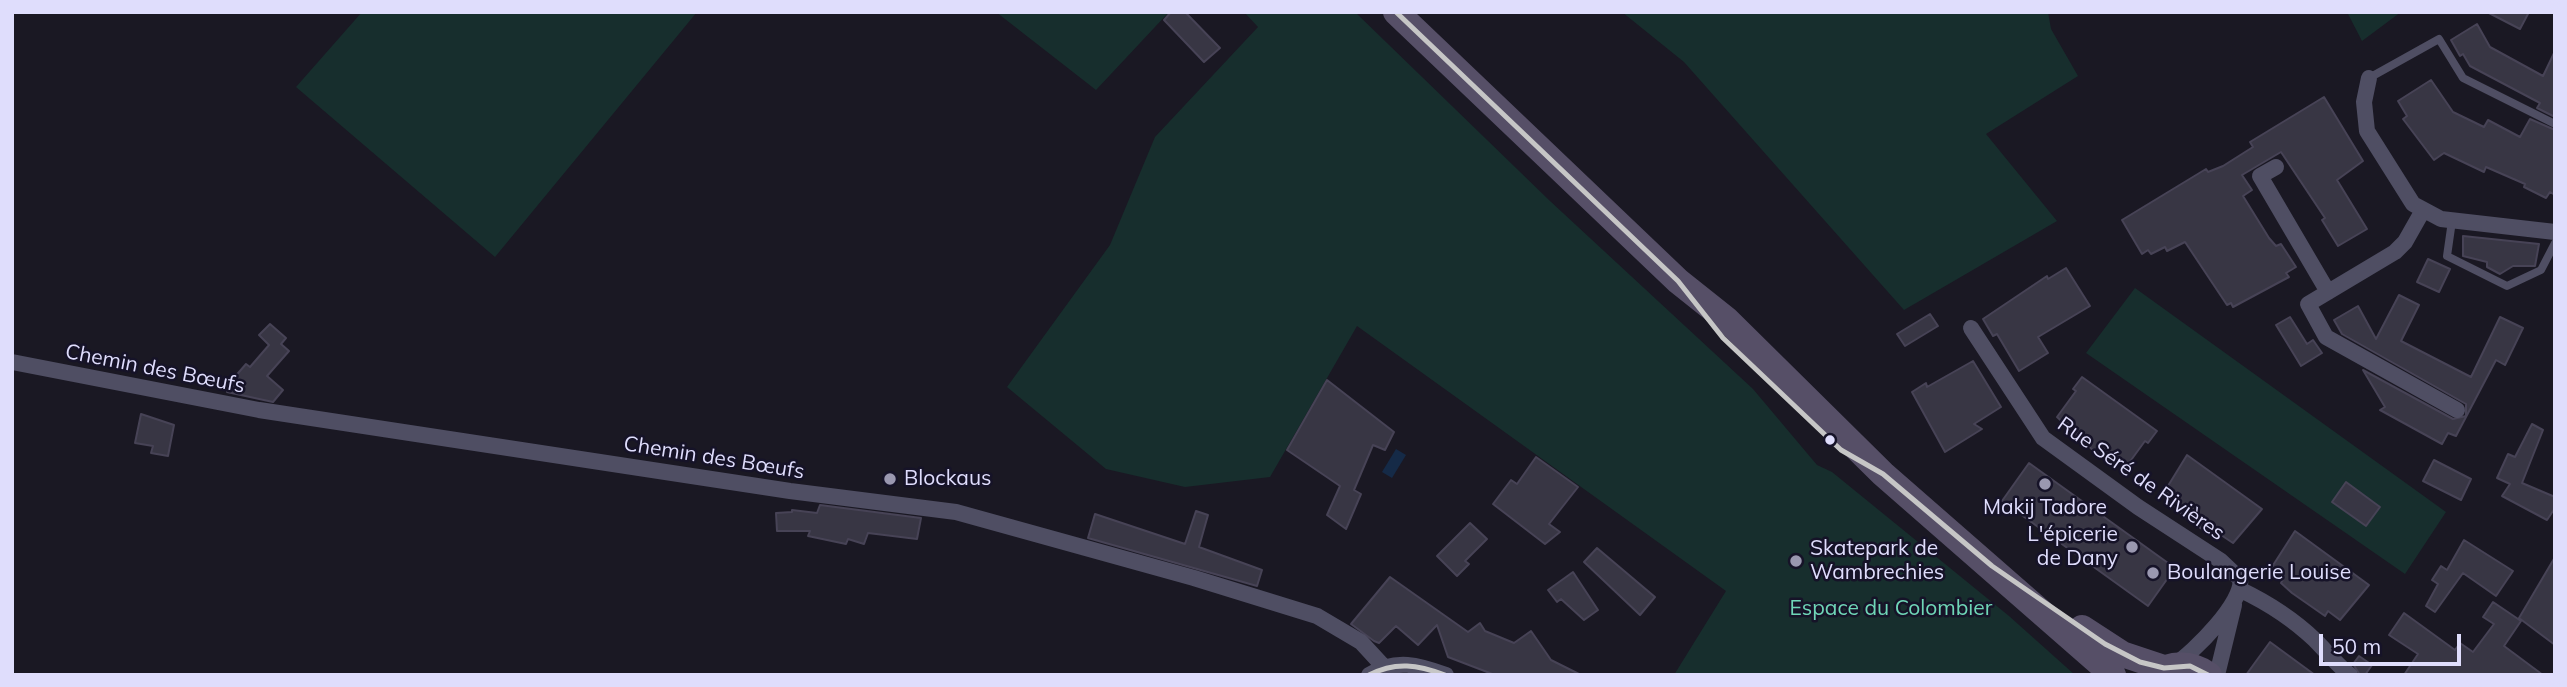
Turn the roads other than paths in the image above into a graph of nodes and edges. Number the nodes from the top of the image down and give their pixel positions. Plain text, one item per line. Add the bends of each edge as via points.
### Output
1 (1396, 12) edge
2 (2369, 78) joint
3 (2555, 124) edge
4 (2276, 167) dead end
5 (2422, 212) junction
6 (2452, 221) junction
7 (2555, 232) edge
8 (2555, 243) edge
9 (2328, 292) junction
10 (1971, 328) dead end
11 (12, 362) edge
12 (2457, 410) dead end
13 (1992, 566) junction
14 (2238, 597) junction
15 (1384, 667) junction
16 (2164, 669) edge
17 (1369, 675) edge
18 (1446, 675) edge
19 (2113, 675) edge
20 (2209, 675) edge
21 (2217, 675) edge
22 (2350, 675) edge

1 - 13 main road via 1678,281 1723,338 1831,441 1883,474
2 - 3 lane via 2439,39 2463,78
2 - 5 street via 2364,102 2367,131 2400,188
4 - 9 street via 2260,176
5 - 6 street
5 - 9 street via 2395,251
6 - 7 street
6 - 8 lane via 2447,256 2507,286 2541,270
9 - 12 street via 2308,304 2326,337
10 - 14 street, Rue Séré de Rivières via 2040,435 2227,565 2240,579
11 - 15 street, Chemin des Bœufs via 259,410 985,518 1317,616 1350,634
13 - 16 main road via 2122,654
13 - 19 main road
14 - 16 street via 2188,655
14 - 21 street
14 - 22 street, Rue Séré de Rivières via 2262,601 2311,637
15 - 17 street
15 - 18 street via 1414,664
16 - 20 main road via 2193,667

